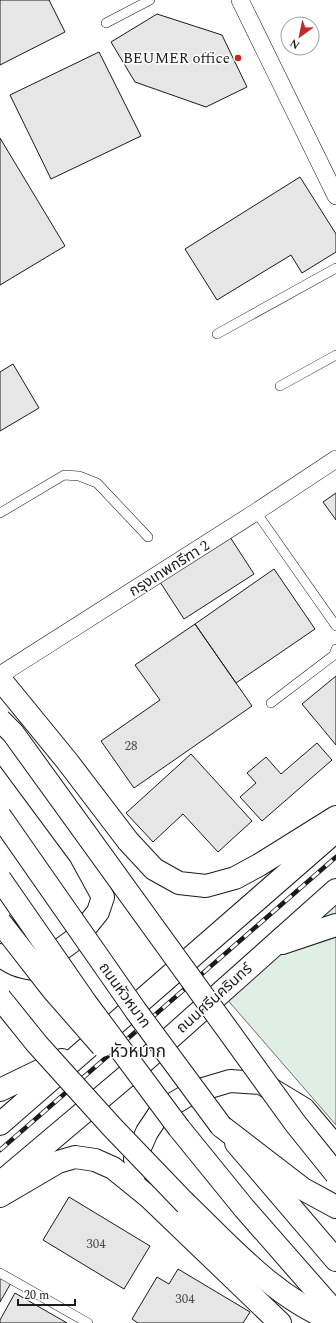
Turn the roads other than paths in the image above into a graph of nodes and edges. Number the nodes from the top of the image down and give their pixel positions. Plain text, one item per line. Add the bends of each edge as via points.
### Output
1 (150, 0) edge
2 (240, 0) edge
3 (106, 23) dead end
4 (336, 196) edge
5 (336, 268) edge
6 (217, 334) dead end
7 (336, 355) edge
8 (280, 386) dead end
9 (336, 459) edge
10 (256, 512) junction
11 (0, 513) edge
12 (148, 537) dead end
13 (336, 626) edge
14 (336, 649) edge
15 (0, 675) edge
16 (0, 679) edge
17 (271, 703) dead end
18 (0, 720) edge
19 (0, 747) edge
20 (0, 816) edge
21 (336, 817) edge
22 (336, 832) edge
23 (0, 879) edge
24 (336, 890) edge
25 (0, 922) edge
26 (336, 924) edge
27 (273, 946) junction
28 (0, 955) edge
29 (0, 998) edge
30 (88, 1046) junction
31 (0, 1090) edge
32 (0, 1124) edge
33 (221, 1126) junction
34 (179, 1128) junction
35 (336, 1147) edge
36 (336, 1174) edge
37 (0, 1183) edge
38 (0, 1196) edge
39 (150, 1198) junction
40 (336, 1207) edge
41 (336, 1260) edge
42 (0, 1273) edge
43 (336, 1313) edge
44 (336, 1322) edge
45 (88, 1323) edge
46 (280, 1323) edge

1 - 3 lane
2 - 4 street
5 - 6 lane
7 - 8 lane
9 - 10 street, กรุงเทพกรีฑา 2
10 - 13 lane
10 - 15 street, กรุงเทพกรีฑา 2
11 - 12 lane via 64,475 79,476 97,483
14 - 17 lane via 334,655
16 - 21 main road via 128,841 154,869 179,883 206,886 235,878
18 - 36 main road, bridge via 13,733 295,1123
19 - 28 main road via 80,855 103,897 98,912 78,937 34,969 20,967
20 - 33 main road, ถนนหัวหมาก, bridge via 136,1011
22 - 30 main road
23 - 34 main road, bridge via 86,1003
24 - 27 main road, ถนนศรีนครินทร์
25 - 34 main road, bridge via 95,1039
26 - 27 main road
27 - 37 main road, ถนนศรีนครินทร์ via 141,1064
29 - 44 main road, bridge via 37,1044 186,1204 240,1256 286,1295 324,1318
30 - 31 main road
30 - 32 main road
33 - 40 main road via 303,1188
33 - 41 main road, ถนนหัวหมาก
34 - 43 main road via 244,1208
35 - 39 main road via 304,1109 261,1083 230,1081 193,1092 161,1111 147,1132 135,1159
38 - 39 main road via 58,1162 75,1158 95,1160 113,1168
39 - 46 main road
42 - 45 lane

